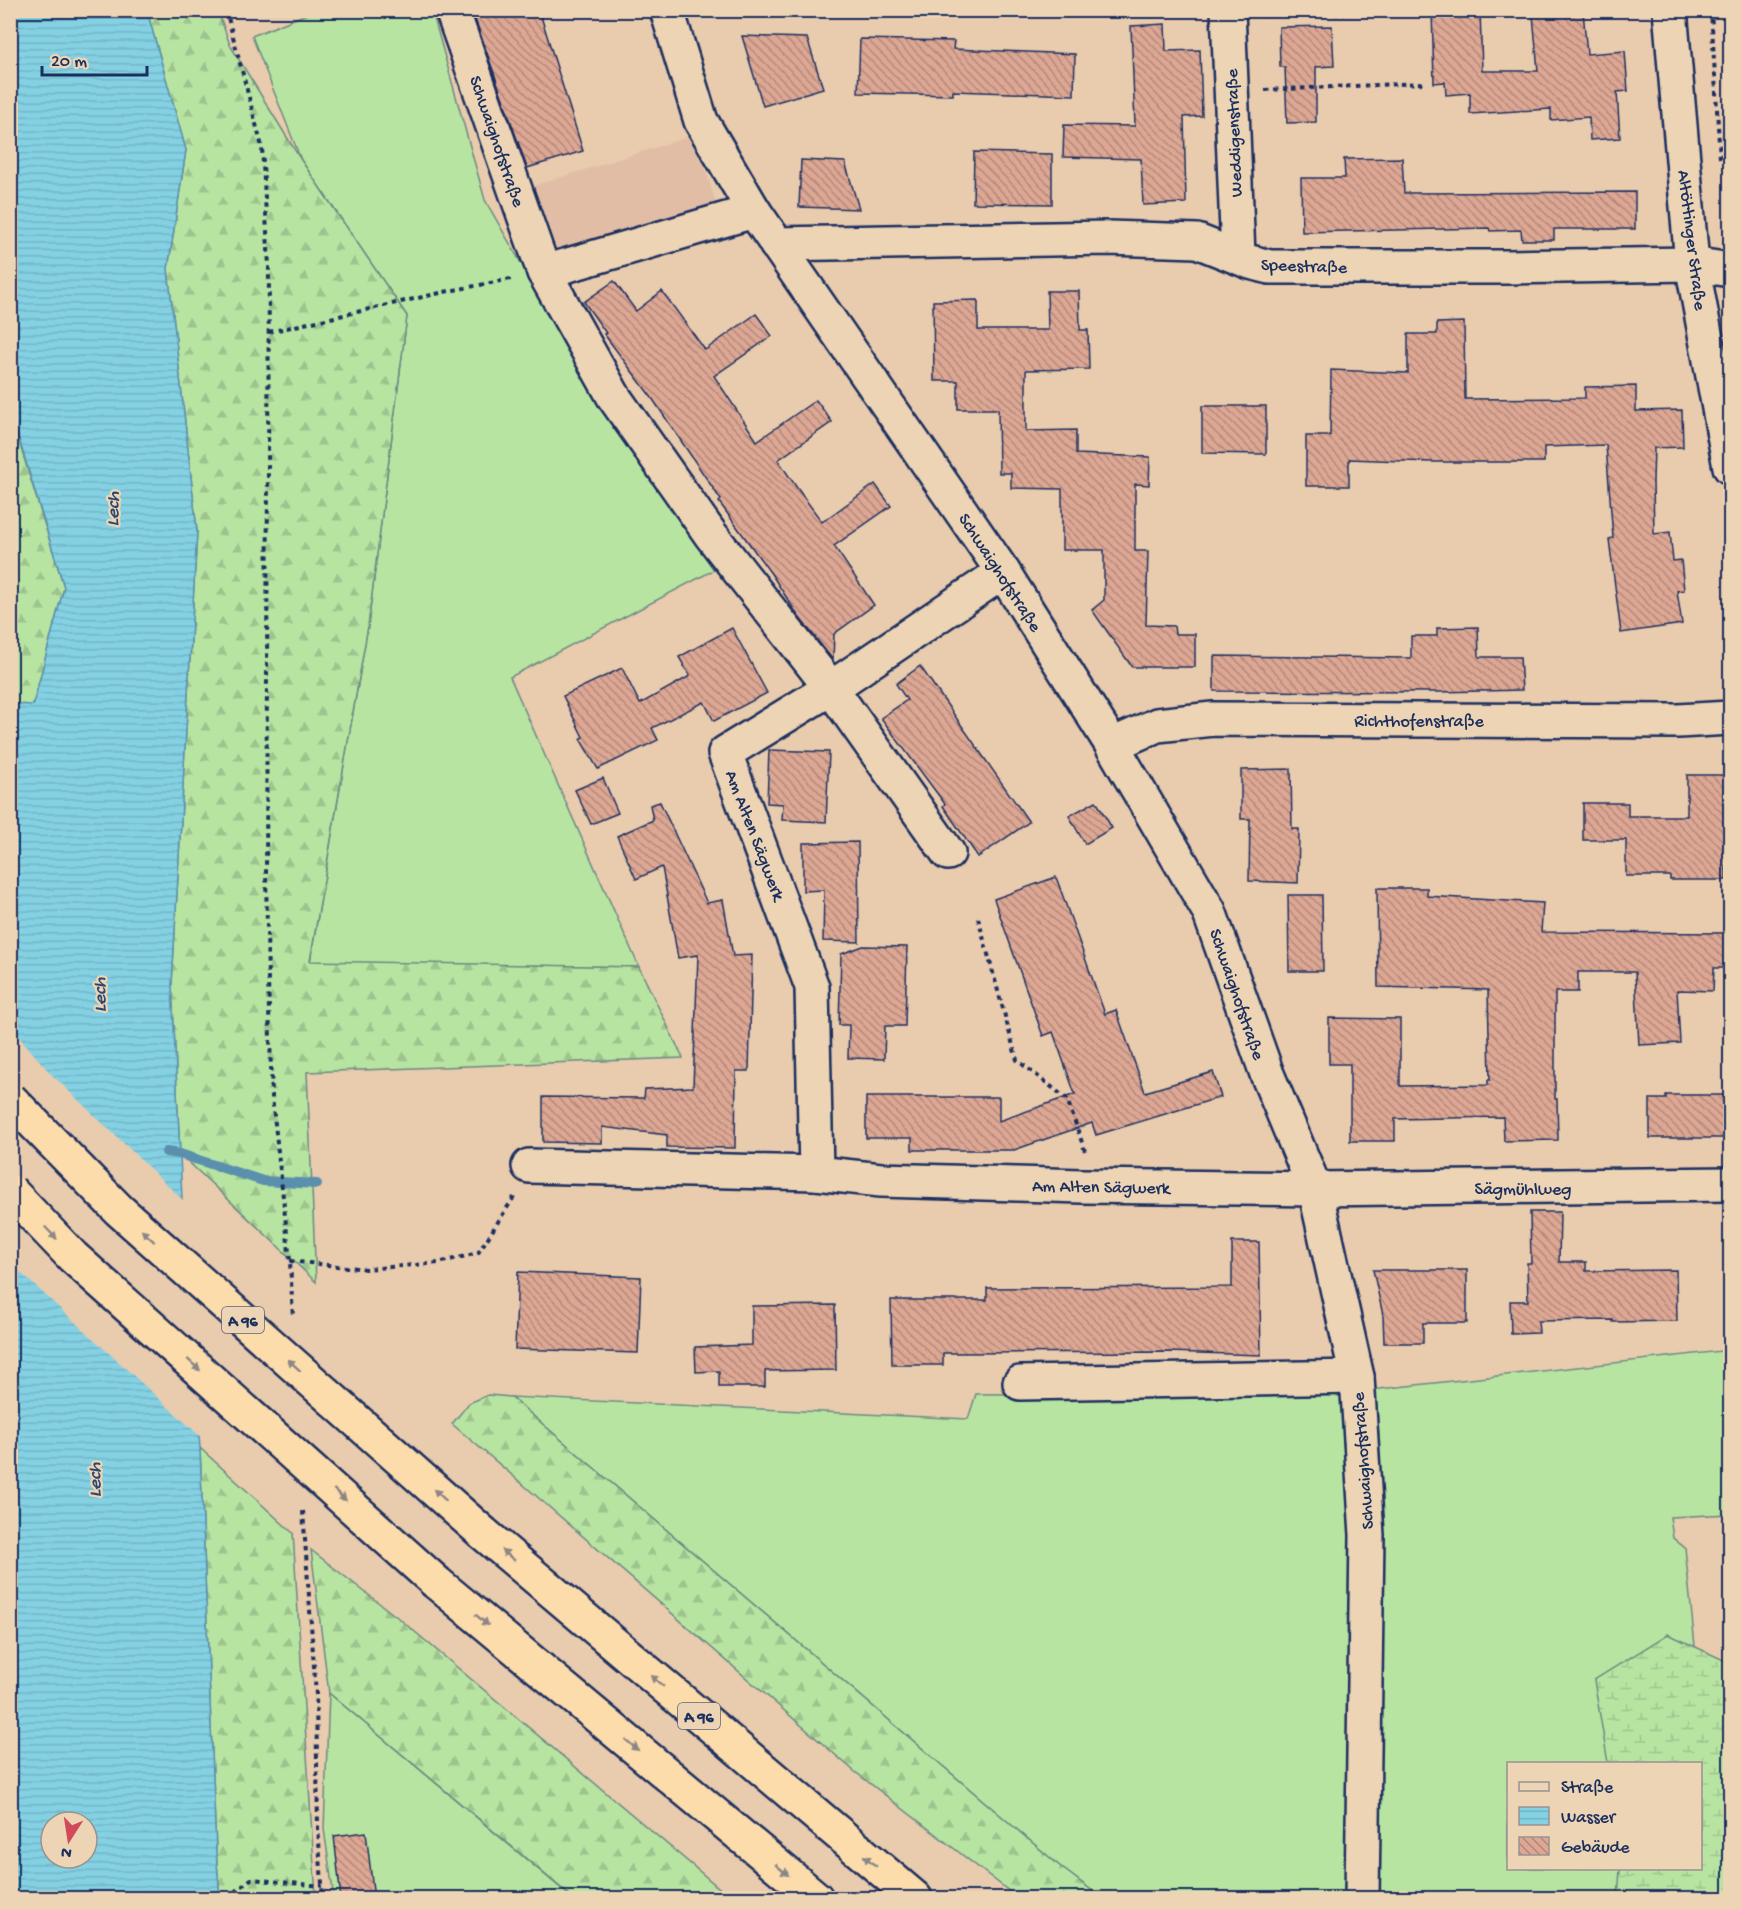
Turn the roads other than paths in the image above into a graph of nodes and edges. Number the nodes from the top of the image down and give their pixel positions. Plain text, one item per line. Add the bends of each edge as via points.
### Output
1 (452, 10) edge
2 (667, 10) edge
3 (1670, 10) edge
4 (1240, 13) edge
5 (754, 211) junction
6 (776, 244) junction
7 (1238, 256) junction
8 (1692, 264) junction
9 (1731, 270) edge
10 (544, 272) junction
11 (1731, 467) edge
12 (1003, 572) junction
13 (831, 688) junction
14 (1731, 718) edge
15 (1112, 745) junction
16 (948, 853) dead end
17 (10, 1099) edge
18 (529, 1166) road end
19 (816, 1173) junction
20 (1731, 1184) edge
21 (1315, 1189) junction
22 (10, 1191) edge
23 (1357, 1377) junction
24 (1020, 1383) dead end
25 (816, 1899) edge
26 (915, 1899) edge
27 (1362, 1899) edge

1 - 10 street, Schwaighofstraße
2 - 5 street, Schwaighofstraße via 701,121
3 - 8 street, Altöttinger Straße
4 - 7 street, Weddigenstraße
5 - 6 street, Schwaighofstraße
5 - 10 street
6 - 7 street, Speestraße via 1175,240 1197,241
6 - 12 street, Schwaighofstraße
7 - 8 street, Speestraße via 1270,267
8 - 9 street, Speestraße
8 - 11 street, Altöttinger Straße
10 - 13 street, Schwaighofstraße via 614,397 711,535
12 - 13 street, Am Alten Sägwerk
12 - 15 street, Schwaighofstraße
13 - 16 street, Schwaighofstraße
13 - 19 street, Am Alten Sägwerk via 725,753 812,987
14 - 15 street, Richthofenstraße via 1213,719 1157,725
15 - 21 street, Schwaighofstraße via 1209,911 1267,1074
26 -> 17 highway, A 96, bridge via 483,1533 119,1210
18 - 19 street, Am Alten Sägwerk
19 - 21 street, Am Alten Sägwerk via 881,1180
20 - 21 street, Sägmühlweg
21 - 23 street, Schwaighofstraße
22 -> 25 highway, bridge via 73,1257 437,1583
23 - 24 street
23 - 27 street, Schwaighofstraße via 1367,1535

